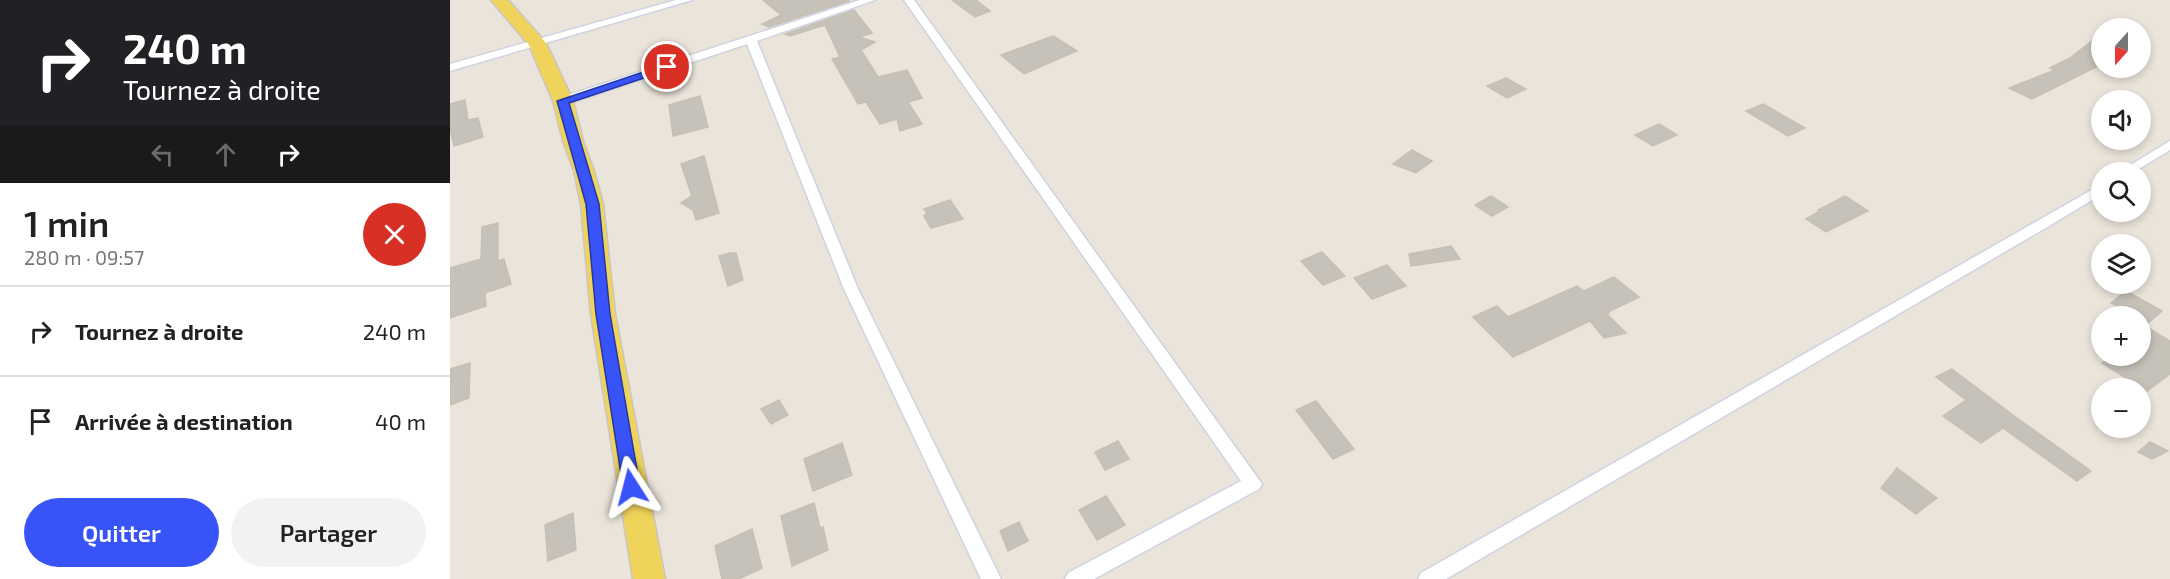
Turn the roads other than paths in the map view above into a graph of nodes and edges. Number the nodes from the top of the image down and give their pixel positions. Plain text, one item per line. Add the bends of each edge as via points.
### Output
1 (499, 0) edge
2 (687, 0) edge
3 (870, 0) edge
4 (909, 0) edge
5 (751, 40) junction
6 (537, 43) junction
7 (450, 68) edge
8 (563, 101) junction
9 (2170, 145) edge
10 (2142, 162) edge
11 (2091, 195) edge
12 (649, 579) edge
13 (991, 579) edge
14 (1075, 579) edge
15 (1428, 579) edge

1 - 6 main road
2 - 6 street
3 - 5 street
4 - 14 street via 1252,484
5 - 8 street
5 - 13 street via 850,289
6 - 7 street
6 - 8 main road
8 - 12 main road via 592,204 603,314
9 - 10 street
11 - 15 street

